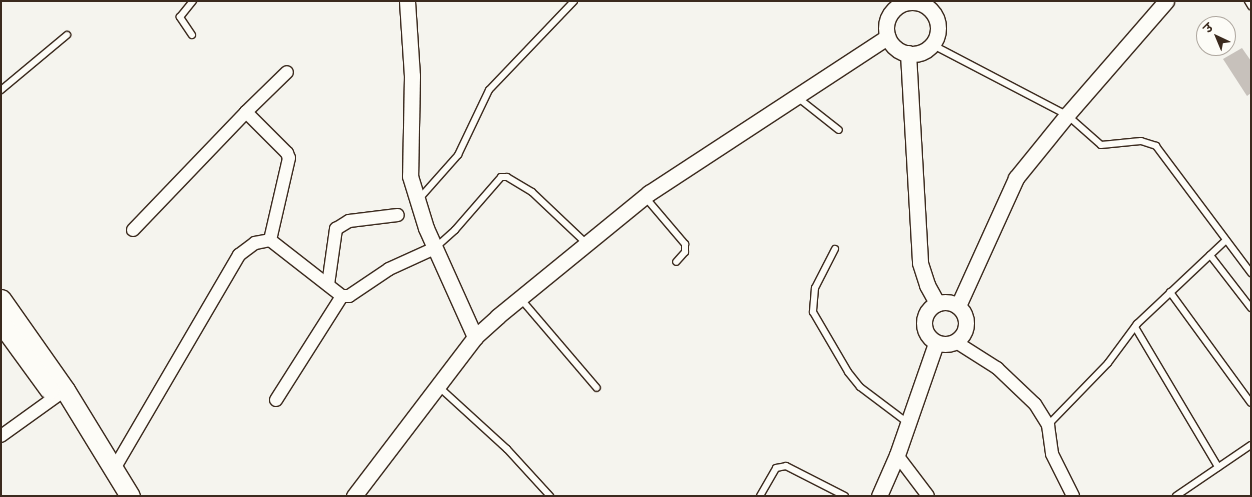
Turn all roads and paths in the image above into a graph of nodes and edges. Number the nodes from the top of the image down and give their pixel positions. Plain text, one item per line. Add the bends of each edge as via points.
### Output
1 (192, 1) edge
2 (407, 1) edge
3 (574, 1) edge
4 (1166, 1) edge
5 (1248, 1) edge
6 (904, 3) edge
7 (935, 5) edge
8 (1251, 6) edge
9 (67, 35) dead end
10 (192, 35) dead end
11 (888, 37) junction
12 (932, 44) junction
13 (908, 53) junction
14 (287, 72) dead end
15 (1, 90) edge
16 (796, 96) junction
17 (246, 112) junction
18 (1067, 115) junction
19 (839, 130) dead end
20 (645, 197) junction
21 (418, 200) junction
22 (398, 215) dead end
23 (134, 230) dead end
24 (270, 240) junction
25 (1226, 240) junction
26 (586, 243) junction
27 (435, 248) junction
28 (835, 249) dead end
29 (1210, 255) junction
30 (676, 262) dead end
31 (1251, 273) edge
32 (328, 285) junction
33 (1170, 292) junction
34 (342, 296) junction
35 (1251, 297) edge
36 (520, 298) junction
37 (1, 299) edge
38 (1245, 301) junction
39 (937, 303) junction
40 (958, 306) junction
41 (1251, 308) edge
42 (1, 323) edge
43 (1135, 327) junction
44 (475, 338) junction
45 (956, 342) junction
46 (936, 343) junction
47 (439, 386) junction
48 (597, 388) dead end
49 (60, 394) junction
50 (276, 400) dead end
51 (1251, 403) edge
52 (908, 423) junction
53 (1048, 425) junction
54 (1, 436) edge
55 (1251, 446) edge
56 (897, 455) junction
57 (1218, 467) junction
58 (114, 469) junction
59 (114, 496) edge
60 (130, 496) edge
61 (354, 496) edge
62 (550, 496) edge
63 (760, 496) edge
64 (845, 496) edge
65 (879, 496) edge
66 (928, 496) edge
67 (1073, 496) edge
68 (1176, 496) edge

1 - 10 lane via 180,17
2 - 21 street via 412,76 410,176
3 - 21 lane via 489,90 458,155
4 - 18 street
5 - 8 lane
6 - 7 street
6 - 11 street via 886,23
7 - 12 street via 937,28
9 - 15 lane
11 - 13 street via 893,46
11 - 16 street
12 - 13 street via 916,53
12 - 18 lane
13 - 39 street via 920,263 927,285
14 - 17 street
16 - 19 lane
16 - 20 street
17 - 23 street
17 - 24 street via 289,158
18 - 25 lane via 1101,145 1141,141 1156,146
18 - 40 street via 1016,178
20 - 26 street
20 - 30 lane via 685,244 685,252
21 - 27 street
22 - 32 street via 349,221 336,229
24 - 32 street
24 - 58 street via 255,243 239,255
25 - 29 lane
25 - 31 lane
26 - 27 lane via 532,192 507,177 501,177
26 - 36 street
27 - 34 street via 390,270 349,296
27 - 44 street
28 - 52 lane via 815,288 813,312 844,366 860,387
29 - 33 lane
29 - 38 lane
32 - 34 street
33 - 43 lane
33 - 51 lane
34 - 50 street
35 - 38 lane
36 - 44 street
36 - 48 lane
37 - 49 main road
38 - 41 lane
39 - 40 street
39 - 46 street via 926,313 924,320 926,334
40 - 45 street via 966,318 966,325
42 - 49 main road
43 - 53 lane via 1108,363
43 - 57 lane
44 - 47 street
45 - 46 street
45 - 53 street via 997,368 1035,404
46 - 52 street
47 - 61 street
47 - 62 lane via 507,448
49 - 54 street
49 - 58 main road
49 - 59 main road
52 - 56 street
53 - 67 street via 1052,454
55 - 57 lane
56 - 65 street
56 - 66 street
57 - 68 lane
58 - 60 main road
63 - 64 lane via 776,468 786,466

